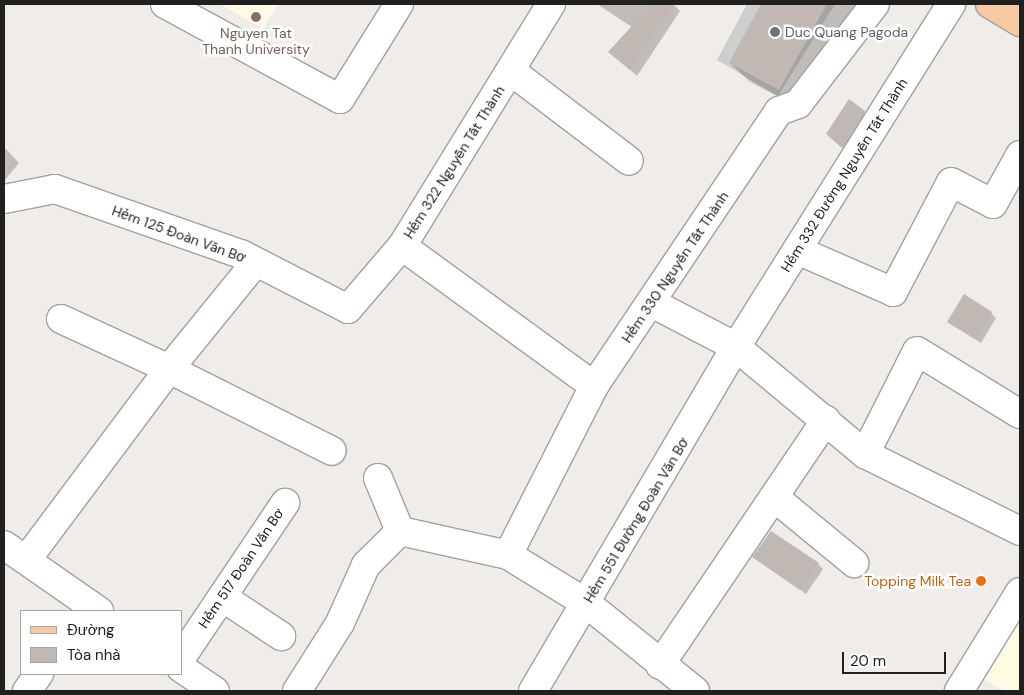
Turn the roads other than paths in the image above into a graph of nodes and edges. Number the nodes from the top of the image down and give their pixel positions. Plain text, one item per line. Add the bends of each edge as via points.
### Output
1 (166, 4) edge
2 (399, 4) edge
3 (551, 4) edge
4 (875, 4) edge
5 (951, 4) edge
6 (990, 4) edge
7 (1020, 22) edge
8 (511, 71) junction
9 (1020, 155) edge
10 (629, 161) dead end
11 (4, 199) edge
12 (402, 246) junction
13 (797, 250) junction
14 (255, 263) junction
15 (652, 302) junction
16 (61, 319) dead end
17 (736, 347) junction
18 (168, 369) junction
19 (594, 386) junction
20 (1020, 414) edge
21 (826, 420) junction
22 (332, 451) dead end
23 (865, 454) junction
24 (378, 478) dead end
25 (774, 497) junction
26 (285, 504) dead end
27 (400, 531) junction
28 (1020, 531) edge
29 (4, 545) edge
30 (508, 555) junction
31 (27, 559) junction
32 (854, 563) dead end
33 (1020, 592) edge
34 (222, 597) junction
35 (586, 603) junction
36 (89, 609) edge
37 (281, 636) dead end
38 (182, 657) edge
39 (660, 665) junction
40 (182, 669) edge
41 (38, 675) edge
42 (27, 691) edge
43 (214, 691) edge
44 (297, 691) edge
45 (533, 691) edge
46 (695, 691) edge
47 (959, 691) edge

1 - 2 street via 340,99
3 - 8 street, Hẻm 322 Nguyễn Tất Thành
4 - 15 street, Hẻm 330 Nguyễn Tất Thành via 798,104 779,111
5 - 13 street, Hẻm 332 Đường Nguyễn Tất Thành
6 - 7 main road
8 - 10 street
8 - 12 street, Hẻm 322 Nguyễn Tất Thành
9 - 13 street via 993,204 951,182 893,292
11 - 14 street, Hẻm 125 Đoàn Văn Bơ via 55,189 241,254
12 - 14 street, Hẻm 125 Đoàn Văn Bơ via 348,309
12 - 19 street, Hẻm 322 Nguyễn Tất Thành
13 - 17 street, Hẻm 332 Đường Nguyễn Tất Thành
14 - 18 street
15 - 17 street
15 - 19 street, Hẻm 330 Nguyễn Tất Thành
16 - 18 street
17 - 21 street
17 - 35 street, Hẻm 551 Đường Đoàn Văn Bơ
18 - 22 street
18 - 31 street
19 - 30 street, Hẻm 330 Nguyễn Tất Thành
20 - 23 street via 917,351
21 - 23 street
21 - 25 street
23 - 28 street
24 - 27 street
25 - 32 street
25 - 39 street
26 - 34 street, Hẻm 517 Đoàn Văn Bơ
27 - 30 street
27 - 44 street via 366,566 340,623
29 - 31 street
30 - 35 street
31 - 36 street
33 - 47 street
34 - 37 street
34 - 38 street, Hẻm 517 Đoàn Văn Bơ
35 - 39 street
35 - 45 street, Hẻm 551 Đường Đoàn Văn Bơ
39 - 46 street
40 - 43 street
41 - 42 street

